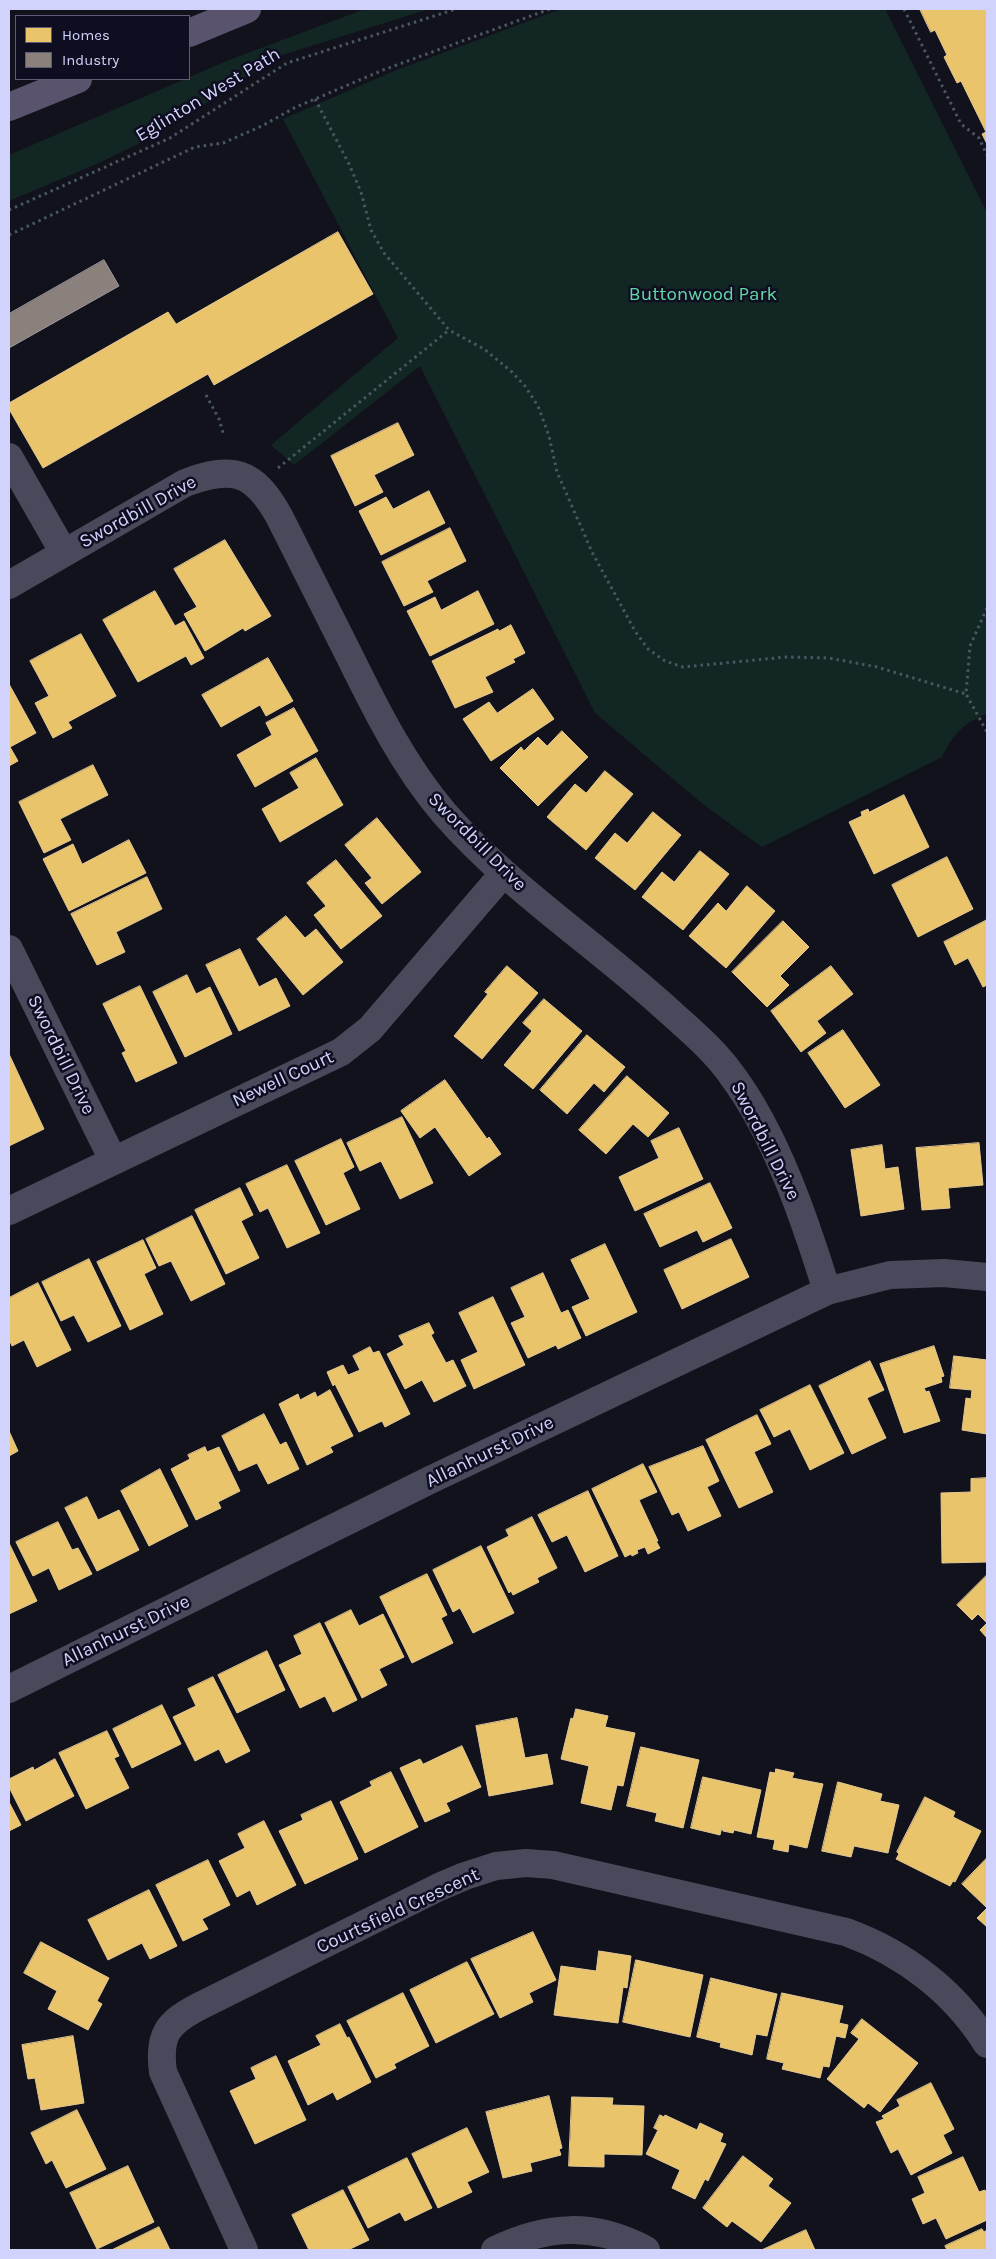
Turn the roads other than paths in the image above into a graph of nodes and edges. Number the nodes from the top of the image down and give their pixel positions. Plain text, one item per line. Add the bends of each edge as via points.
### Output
1 (247, 9) edge
2 (190, 33) edge
3 (76, 80) edge
4 (9, 108) edge
5 (9, 457) edge
6 (64, 553) junction
7 (9, 585) edge
8 (503, 874) junction
9 (9, 950) edge
10 (113, 1160) junction
11 (9, 1211) edge
12 (987, 1278) edge
13 (827, 1291) junction
14 (9, 1689) edge
15 (987, 2044) edge
16 (244, 2250) edge
17 (495, 2250) edge
18 (646, 2250) edge

1 - 2 main road
3 - 4 main road
5 - 6 street
6 - 7 street, Swordbill Drive
6 - 8 street, Swordbill Drive via 185,483 210,474 228,473 245,477 258,485 279,516 359,677 412,772 445,815
8 - 10 street, Newell Court via 370,1029 341,1052
8 - 13 street, Swordbill Drive via 650,993 731,1073 750,1103 788,1182
9 - 10 street, Swordbill Drive
10 - 11 street, Newell Court
12 - 13 street, Allanhurst Drive via 944,1273 890,1275
13 - 14 street, Allanhurst Drive via 438,1476
15 - 16 street, Courtsfield Crescent via 960,2006 920,1971 871,1941 553,1865 526,1862 496,1866 439,1887 180,2016 166,2031 160,2050 163,2072
17 - 18 street via 542,2232 573,2229 627,2240

